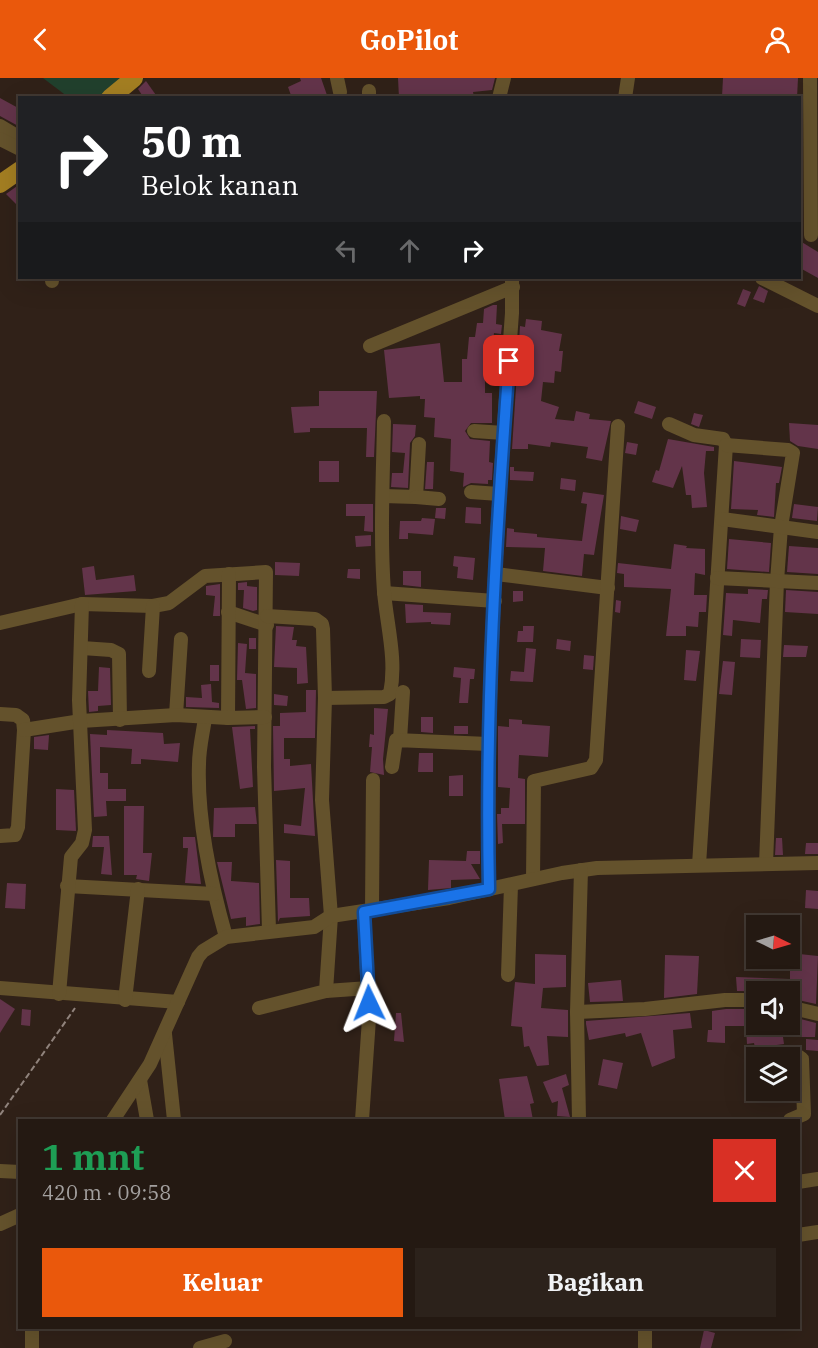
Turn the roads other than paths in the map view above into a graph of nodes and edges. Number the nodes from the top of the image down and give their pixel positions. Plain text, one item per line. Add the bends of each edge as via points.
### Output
1 (134, 78) edge
2 (504, 78) edge
3 (628, 78) edge
4 (810, 78) edge
5 (112, 96) edge
6 (500, 96) edge
7 (625, 96) edge
8 (805, 110) edge
9 (0, 126) edge
10 (805, 130) edge
11 (18, 137) edge
12 (0, 139) edge
13 (18, 148) edge
14 (18, 171) edge
15 (805, 177) edge
16 (1, 182) edge
17 (810, 234) edge
18 (764, 279) edge
19 (513, 282) edge
20 (818, 306) edge
21 (370, 346) dead end
22 (384, 421) dead end
23 (669, 424) dead end
24 (618, 426) dead end
25 (474, 431) dead end
26 (504, 433) junction
27 (419, 444) dead end
28 (726, 445) junction
29 (471, 492) dead end
30 (499, 494) junction
31 (383, 496) junction
32 (416, 498) junction
33 (439, 499) dead end
34 (722, 519) junction
35 (781, 527) junction
36 (818, 532) edge
37 (229, 574) junction
38 (496, 574) junction
39 (717, 578) junction
40 (777, 581) junction
41 (818, 583) edge
42 (609, 588) junction
43 (384, 593) junction
44 (495, 601) junction
45 (82, 603) junction
46 (153, 606) junction
47 (228, 612) junction
48 (267, 621) junction
49 (0, 623) edge
50 (181, 639) dead end
51 (82, 648) junction
52 (149, 671) dead end
53 (403, 692) dead end
54 (325, 698) junction
55 (0, 714) edge
56 (176, 715) junction
57 (265, 717) junction
58 (205, 718) junction
59 (228, 718) junction
60 (120, 720) junction
61 (81, 721) junction
62 (24, 730) junction
63 (400, 740) junction
64 (488, 744) junction
65 (392, 766) dead end
66 (373, 780) dead end
67 (0, 836) edge
68 (818, 863) edge
69 (766, 864) junction
70 (699, 865) junction
71 (581, 870) junction
72 (533, 879) junction
73 (511, 885) junction
74 (67, 886) junction
75 (138, 889) junction
76 (489, 889) junction
77 (214, 894) junction
78 (368, 911) junction
79 (331, 916) junction
80 (269, 930) junction
81 (226, 937) junction
82 (508, 975) dead end
83 (0, 988) edge
84 (369, 988) junction
85 (326, 991) junction
86 (59, 994) junction
87 (125, 1000) junction
88 (746, 1000) edge
89 (178, 1002) junction
90 (259, 1008) dead end
91 (800, 1010) edge
92 (577, 1012) junction
93 (818, 1014) edge
94 (165, 1032) junction
95 (800, 1058) edge
96 (140, 1080) junction
97 (114, 1119) edge
98 (147, 1119) edge
99 (174, 1119) edge
100 (362, 1119) edge
101 (579, 1119) edge
102 (792, 1119) edge
103 (0, 1171) edge
104 (18, 1172) edge
105 (818, 1179) edge
106 (800, 1182) edge
107 (18, 1216) edge
108 (0, 1224) edge
109 (818, 1232) edge
110 (800, 1235) edge
111 (32, 1329) edge
112 (645, 1329) edge
113 (225, 1341) dead end
114 (32, 1348) edge
115 (200, 1348) edge
116 (645, 1348) edge

1 - 5 main road
2 - 6 street
3 - 7 street
4 - 8 street
8 - 10 street
9 - 11 street
10 - 15 street
12 - 13 street
14 - 16 main road
15 - 17 street
18 - 20 street
19 - 21 street
19 - 26 street
22 - 31 street
23 - 28 street via 694,435 723,440
24 - 42 street
25 - 26 street
26 - 30 street
27 - 32 street
28 - 34 street
28 - 35 street via 792,451
29 - 30 street
30 - 38 street
31 - 32 street
31 - 43 street
32 - 33 street
34 - 35 street
34 - 39 street
35 - 36 street
35 - 40 street
37 - 46 street via 205,576 176,600
37 - 47 street
37 - 48 street via 266,572
38 - 42 street
38 - 44 street
39 - 40 street
39 - 70 street
40 - 41 street
40 - 69 street
42 - 72 street via 595,763 591,768 534,781
43 - 44 street
43 - 54 street via 390,638 390,694
44 - 64 street
45 - 46 street
45 - 49 street
45 - 51 street
46 - 52 street
47 - 48 street
47 - 59 street
48 - 54 street via 315,620 322,624
48 - 57 street
50 - 56 street
51 - 60 street via 119,654
51 - 61 street
53 - 63 street
54 - 79 street via 321,800
55 - 62 street via 16,715 23,720
56 - 58 street
56 - 60 street
57 - 59 street
57 - 80 street
58 - 59 street
58 - 77 street via 199,764
60 - 61 street
61 - 62 street
61 - 74 street via 85,830 82,843 70,856
62 - 67 street via 18,827 15,835
63 - 64 street
63 - 65 street via 394,743
64 - 76 street
66 - 78 street
68 - 69 street
69 - 70 street
70 - 71 street
71 - 72 street
71 - 92 street
72 - 73 street
73 - 76 street
73 - 82 street
74 - 75 street
74 - 86 street
75 - 77 street
75 - 87 street
76 - 78 street
77 - 81 street
78 - 79 street
78 - 84 street
79 - 80 street via 314,927
79 - 85 street
80 - 81 street
81 - 89 street via 198,957
83 - 86 street
84 - 85 street
84 - 100 street
85 - 90 street
86 - 87 street
87 - 89 street
88 - 92 street
89 - 94 street
91 - 93 street
92 - 101 street
94 - 96 street
94 - 99 street
95 - 102 street via 804,1114
96 - 97 street
96 - 98 street
103 - 104 street
105 - 106 street
107 - 108 street
109 - 110 street
111 - 114 street
112 - 116 street
113 - 115 street

